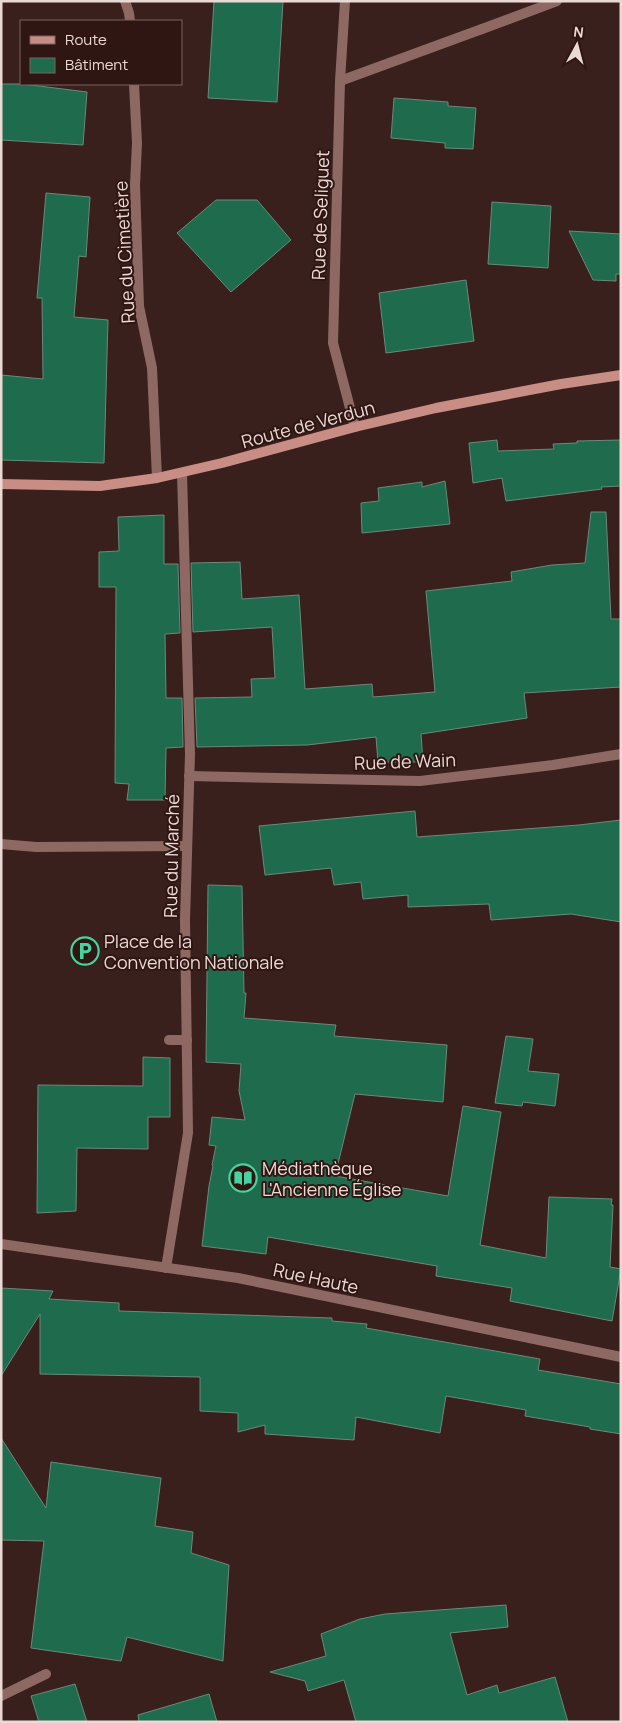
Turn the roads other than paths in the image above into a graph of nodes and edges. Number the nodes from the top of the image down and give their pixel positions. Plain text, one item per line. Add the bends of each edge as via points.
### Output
1 (125, 1) edge
2 (346, 1) edge
3 (557, 1) edge
4 (130, 20) edge
5 (340, 81) junction
6 (134, 85) edge
7 (621, 375) edge
8 (356, 427) junction
9 (182, 472) junction
10 (157, 478) junction
11 (1, 484) edge
12 (621, 754) edge
13 (189, 776) junction
14 (1, 844) edge
15 (187, 846) junction
16 (169, 1040) dead end
17 (187, 1040) junction
18 (1, 1244) edge
19 (166, 1268) junction
20 (621, 1357) edge
21 (46, 1674) dead end
22 (1, 1696) edge

1 - 4 street
2 - 5 street, Rue de Seliguet
3 - 5 street
5 - 8 street, Rue de Seliguet via 333,343
6 - 10 street, Rue du Cimetière via 139,306 152,368
7 - 8 main road, Route de Verdun via 436,408
8 - 9 main road, Route de Verdun
9 - 10 main road, Route de Verdun
9 - 13 street, Rue du Marché
10 - 11 main road, Route de Verdun via 100,486
12 - 13 street, Rue de Wain via 420,781
13 - 15 street, Rue du Marché
14 - 15 street via 36,847
15 - 17 street, Rue du Marché
16 - 17 street
17 - 19 street, Rue du Marché via 188,1133
18 - 19 street, Rue Haute
19 - 20 street, Rue Haute via 238,1278
21 - 22 street

